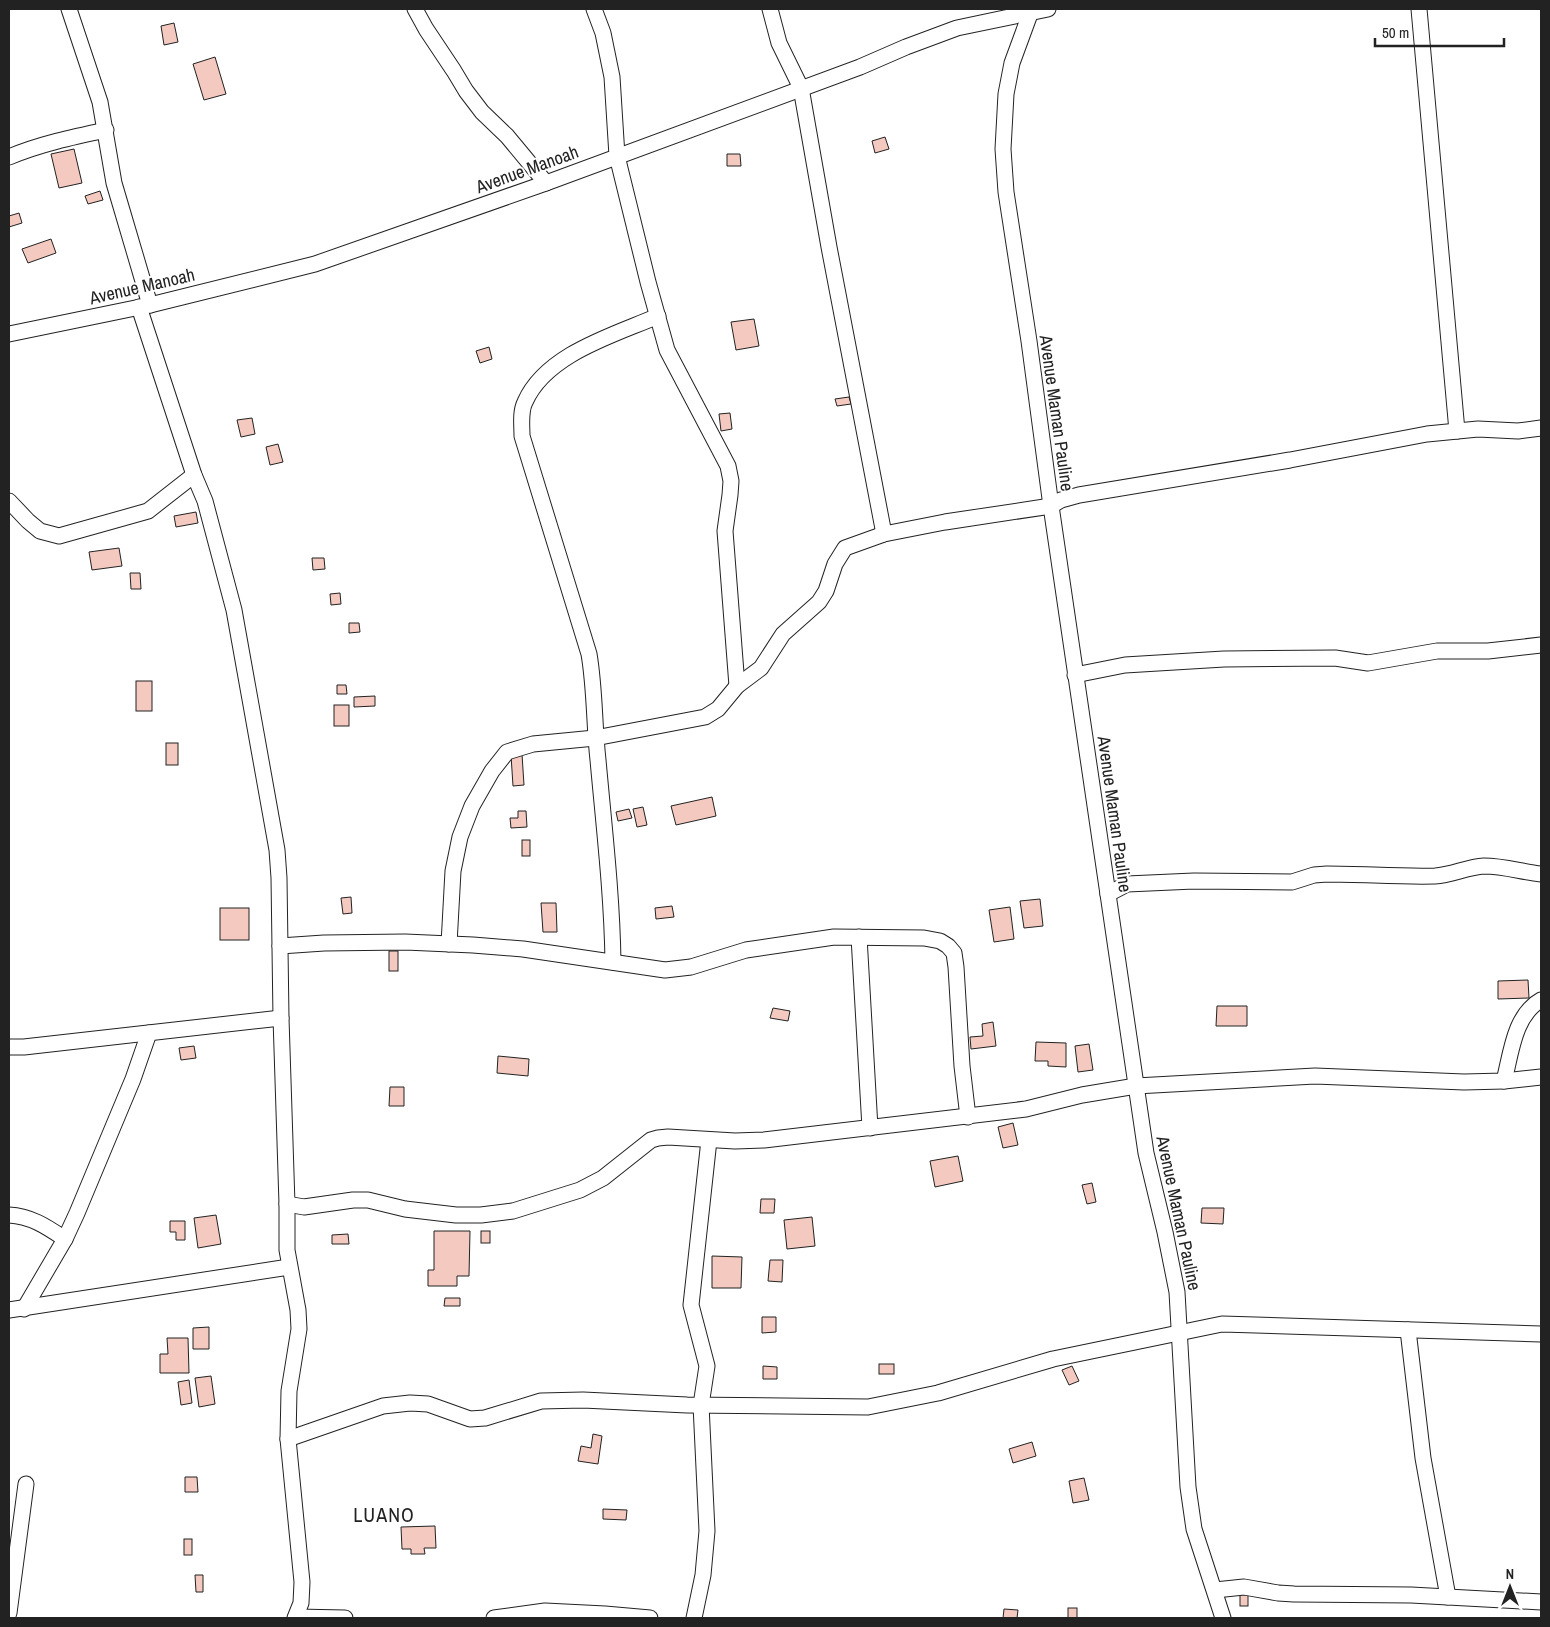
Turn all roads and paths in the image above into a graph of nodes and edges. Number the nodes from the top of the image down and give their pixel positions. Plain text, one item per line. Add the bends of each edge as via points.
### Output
1 (69, 9) edge
2 (415, 9) edge
3 (594, 9) edge
4 (770, 9) edge
5 (1048, 9) edge
6 (1420, 9) edge
7 (1030, 14) junction
8 (801, 88) junction
9 (106, 130) junction
10 (617, 156) junction
11 (9, 157) edge
12 (546, 183) junction
13 (144, 306) junction
14 (658, 316) junction
15 (9, 334) edge
16 (1541, 428) edge
17 (1457, 431) junction
18 (194, 475) junction
19 (9, 502) edge
20 (1051, 506) junction
21 (884, 534) junction
22 (1541, 645) edge
23 (1075, 674) junction
24 (737, 686) junction
25 (596, 738) junction
26 (1541, 874) edge
27 (1108, 894) junction
28 (859, 937) junction
29 (449, 944) junction
30 (280, 946) junction
31 (613, 962) junction
32 (1541, 1000) edge
33 (281, 1018) junction
34 (149, 1033) junction
35 (9, 1047) edge
36 (1541, 1077) edge
37 (1504, 1081) junction
38 (1136, 1086) junction
39 (968, 1117) junction
40 (870, 1128) junction
41 (709, 1140) junction
42 (287, 1204) junction
43 (9, 1215) edge
44 (65, 1239) junction
45 (289, 1266) junction
46 (16, 1310) edge
47 (1408, 1330) junction
48 (1180, 1334) junction
49 (1541, 1334) edge
50 (701, 1405) junction
51 (288, 1439) junction
52 (26, 1484) dead end
53 (1215, 1590) junction
54 (1448, 1597) junction
55 (1541, 1602) edge
56 (9, 1613) edge
57 (296, 1617) edge
58 (345, 1618) edge
59 (494, 1618) edge
60 (650, 1618) edge
61 (694, 1618) edge
62 (1223, 1618) edge

1 - 9 street via 91,72
2 - 12 street via 482,112 507,136
3 - 10 street via 603,33 612,77
4 - 8 street via 779,43
5 - 7 street, Avenue Manoah
6 - 17 street
7 - 8 street, Avenue Manoah via 957,28
7 - 20 street, Avenue Maman Pauline via 1012,63 1004,110 1002,149
8 - 10 street, Avenue Manoah
8 - 21 street
9 - 11 street
9 - 13 street via 114,183
10 - 12 street, Avenue Manoah
10 - 14 street
12 - 13 street, Avenue Manoah via 315,264
13 - 15 street, Avenue Manoah
13 - 18 street
14 - 24 street via 667,350 728,466 731,481 725,531
14 - 25 street via 577,350 557,363 535,385 524,402 522,436 589,654
16 - 17 street
17 - 20 street via 1080,495
18 - 19 street via 148,511 59,536 40,531
18 - 30 street via 205,501 234,610 257,731 277,850
20 - 21 street
20 - 23 street, Avenue Maman Pauline
21 - 24 street via 845,548 819,602 783,634 761,668
22 - 23 street via 1488,651 1437,651 1368,664 1335,658 1224,659 1125,665
23 - 27 street, Avenue Maman Pauline
24 - 25 street via 718,709 705,717
25 - 29 street via 518,748 507,752 492,771 472,806 460,837 453,871
25 - 31 street via 610,882
26 - 27 street via 1486,866 1435,876 1328,874 1292,882 1140,882 1127,884
27 - 38 street, Avenue Maman Pauline
28 - 31 street via 834,937 746,950 681,969
28 - 39 street via 924,938 940,941 954,953
28 - 40 street
29 - 30 street via 405,942
29 - 31 street via 523,948
30 - 33 street
32 - 37 street via 1524,1014
33 - 34 street
33 - 42 street
34 - 35 street
34 - 44 street via 133,1079
36 - 37 street
37 - 38 street via 1315,1076
38 - 39 street via 1026,1109
38 - 48 street, Avenue Maman Pauline via 1146,1153 1172,1266
39 - 40 street
40 - 41 street via 764,1140
41 - 42 street via 658,1138 603,1178 580,1190 513,1212 456,1215 405,1209 368,1200 304,1207
41 - 50 street via 691,1305 707,1366
42 - 45 street
43 - 44 street via 27,1217
44 - 46 street
45 - 46 street
45 - 51 street via 299,1329 289,1391
47 - 48 street via 1222,1324
47 - 49 street
47 - 54 street via 1423,1458
48 - 50 street via 1053,1359 938,1393 868,1407
48 - 53 street, Avenue Maman Pauline via 1188,1487 1194,1529
50 - 51 street via 542,1401 485,1418 470,1419 428,1404 410,1403 383,1406
50 - 61 street via 707,1531 703,1575
51 - 57 street via 302,1582 301,1603
52 - 56 street
53 - 54 street via 1244,1587 1286,1593
53 - 62 street, Avenue Maman Pauline
54 - 55 street
57 - 58 street
59 - 60 street via 545,1611

